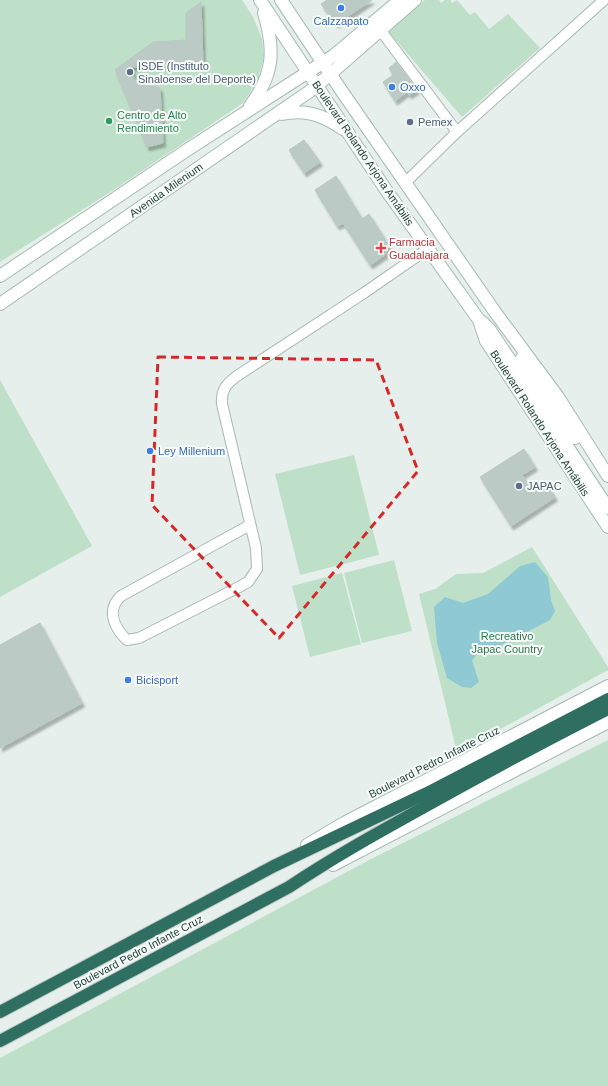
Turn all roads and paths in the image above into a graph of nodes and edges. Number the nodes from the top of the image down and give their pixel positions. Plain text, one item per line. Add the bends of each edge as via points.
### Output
1 (260, 0) edge
2 (281, 0) edge
3 (400, 0) edge
4 (415, 0) edge
5 (604, 0) edge
6 (381, 31) junction
7 (323, 63) junction
8 (308, 72) junction
9 (330, 74) junction
10 (317, 86) junction
11 (246, 112) junction
12 (279, 114) junction
13 (347, 131) junction
14 (456, 132) junction
15 (406, 182) junction
16 (429, 248) junction
17 (0, 276) edge
18 (0, 304) edge
19 (495, 312) junction
20 (479, 320) junction
21 (507, 348) junction
22 (604, 483) edge
23 (608, 508) edge
24 (250, 525) junction
25 (608, 527) edge
26 (608, 686) edge
27 (608, 699) edge
28 (608, 709) edge
29 (608, 722) edge
30 (274, 866) junction
31 (289, 887) junction
32 (0, 1012) edge
33 (0, 1040) edge

1 - 8 street, Boulevard Rolando Arjona Amábilis
1 - 11 street via 270,32 272,58 264,86
2 - 7 street, Boulevard Rolando Arjona Amábilis
3 - 7 street, Avenida Milenium via 373,25
4 - 6 street, Avenida Milenium
5 - 14 street
6 - 9 street, Avenida Milenium
6 - 14 street
7 - 8 street, Avenida Milenium
7 - 9 street, Boulevard Rolando Arjona Amábilis
8 - 10 street, Boulevard Rolando Arjona Amábilis
8 - 11 street, Avenida Milenium
9 - 10 street, Avenida Milenium
9 - 15 street, Boulevard Rolando Arjona Amábilis
10 - 12 street, Avenida Milenium
10 - 13 street, Boulevard Rolando Arjona Amábilis
11 - 17 street, Avenida Milenium
12 - 13 street via 311,112
12 - 18 street, Avenida Milenium
13 - 16 street, Boulevard Rolando Arjona Amábilis
14 - 15 street
15 - 19 street, Boulevard Rolando Arjona Amábilis
16 - 20 street, Boulevard Rolando Arjona Amábilis
16 - 24 street via 237,376 224,388 222,404
19 - 21 street
19 - 22 street, Boulevard Rolando Arjona Amábilis via 558,398
20 - 21 street
20 - 25 street, Boulevard Rolando Arjona Amábilis via 486,341
21 - 22 street, Boulevard Rolando Arjona Amábilis
22 - 23 street
24 - 24 street via 121,596 112,611 124,637 127,640 139,638 248,582 257,569
26 - 30 street, Boulevard Pedro Infante Cruz via 344,823
27 - 30 highway, Boulevard Pedro Infante Cruz via 427,793
28 - 31 highway, Boulevard Pedro Infante Cruz via 525,751 368,838
29 - 31 street, Boulevard Pedro Infante Cruz
30 - 32 highway, Boulevard Pedro Infante Cruz
31 - 33 highway, Boulevard Pedro Infante Cruz

